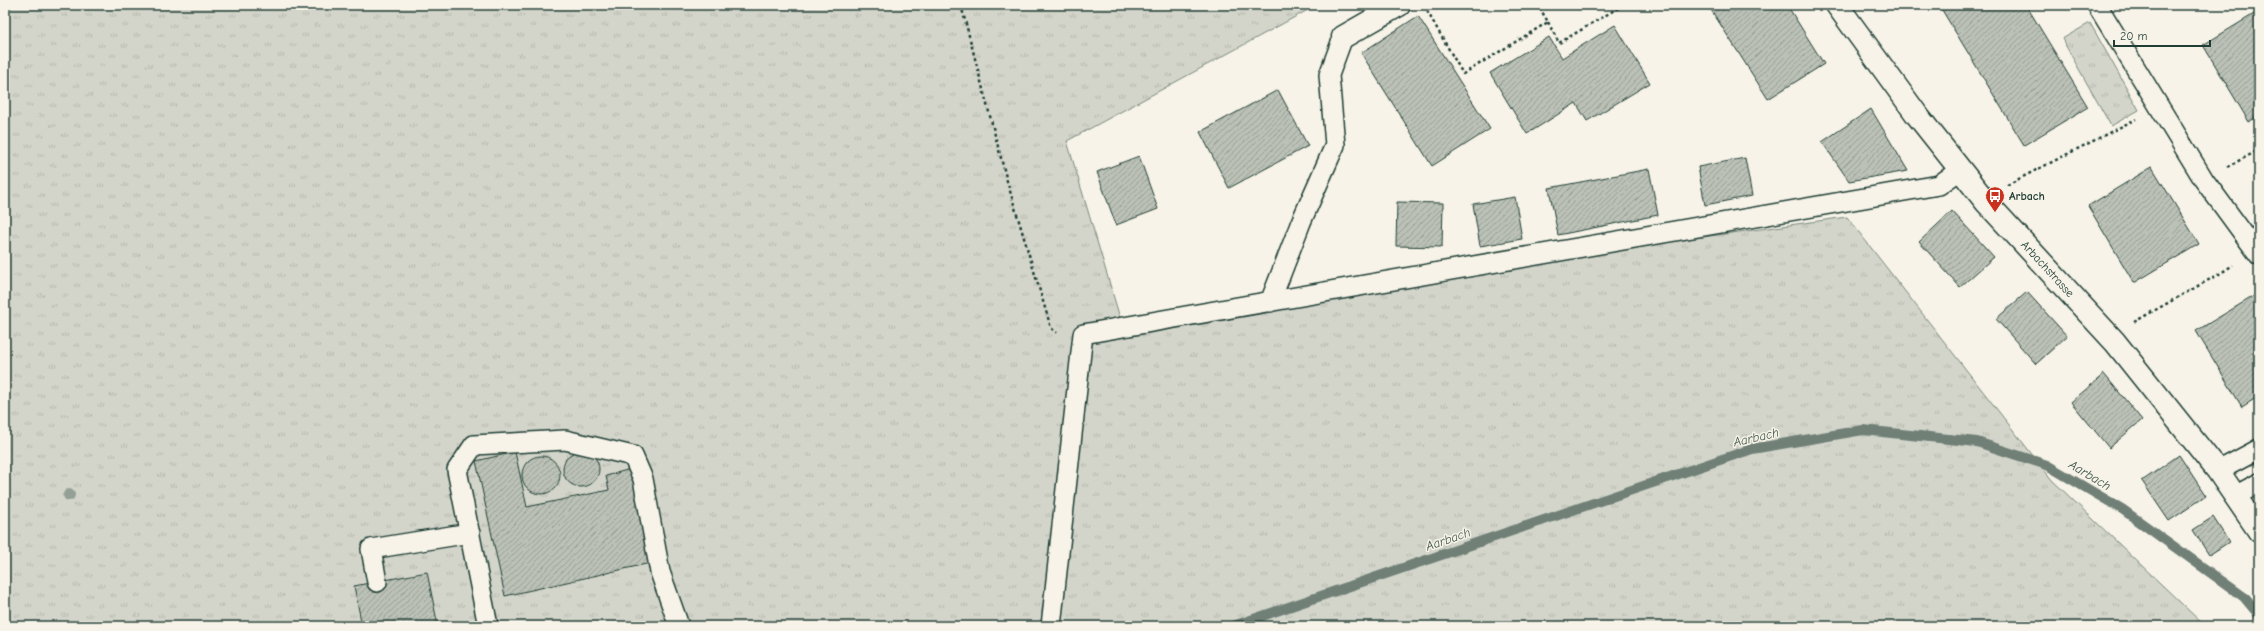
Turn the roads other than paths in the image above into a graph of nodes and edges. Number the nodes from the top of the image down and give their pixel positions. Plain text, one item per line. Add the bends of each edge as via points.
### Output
1 (1400, 5) edge
2 (1837, 5) edge
3 (2097, 5) edge
4 (1343, 37) joint
5 (1960, 170) junction
6 (2259, 255) edge
7 (1270, 302) junction
8 (2259, 449) edge
9 (2218, 471) junction
10 (2259, 483) edge
11 (2235, 496) junction
12 (2259, 531) edge
13 (470, 533) junction
14 (376, 582) dead end
15 (488, 626) edge
16 (679, 626) edge
17 (1051, 626) edge

1 - 4 street
2 - 5 street, Arbachstrasse
3 - 6 lane via 2204,180
4 - 7 lane via 1328,75 1335,145
5 - 7 lane via 1939,185
5 - 9 street, Arbachstrasse via 1986,202 2115,342
7 - 17 lane via 1083,334
8 - 9 lane
9 - 11 street, Arbachstrasse
10 - 11 lane
11 - 12 street, Arbachstrasse
13 - 14 lane via 371,549
13 - 15 lane
13 - 16 lane via 457,470 474,445 565,440 633,456 643,479 660,572

